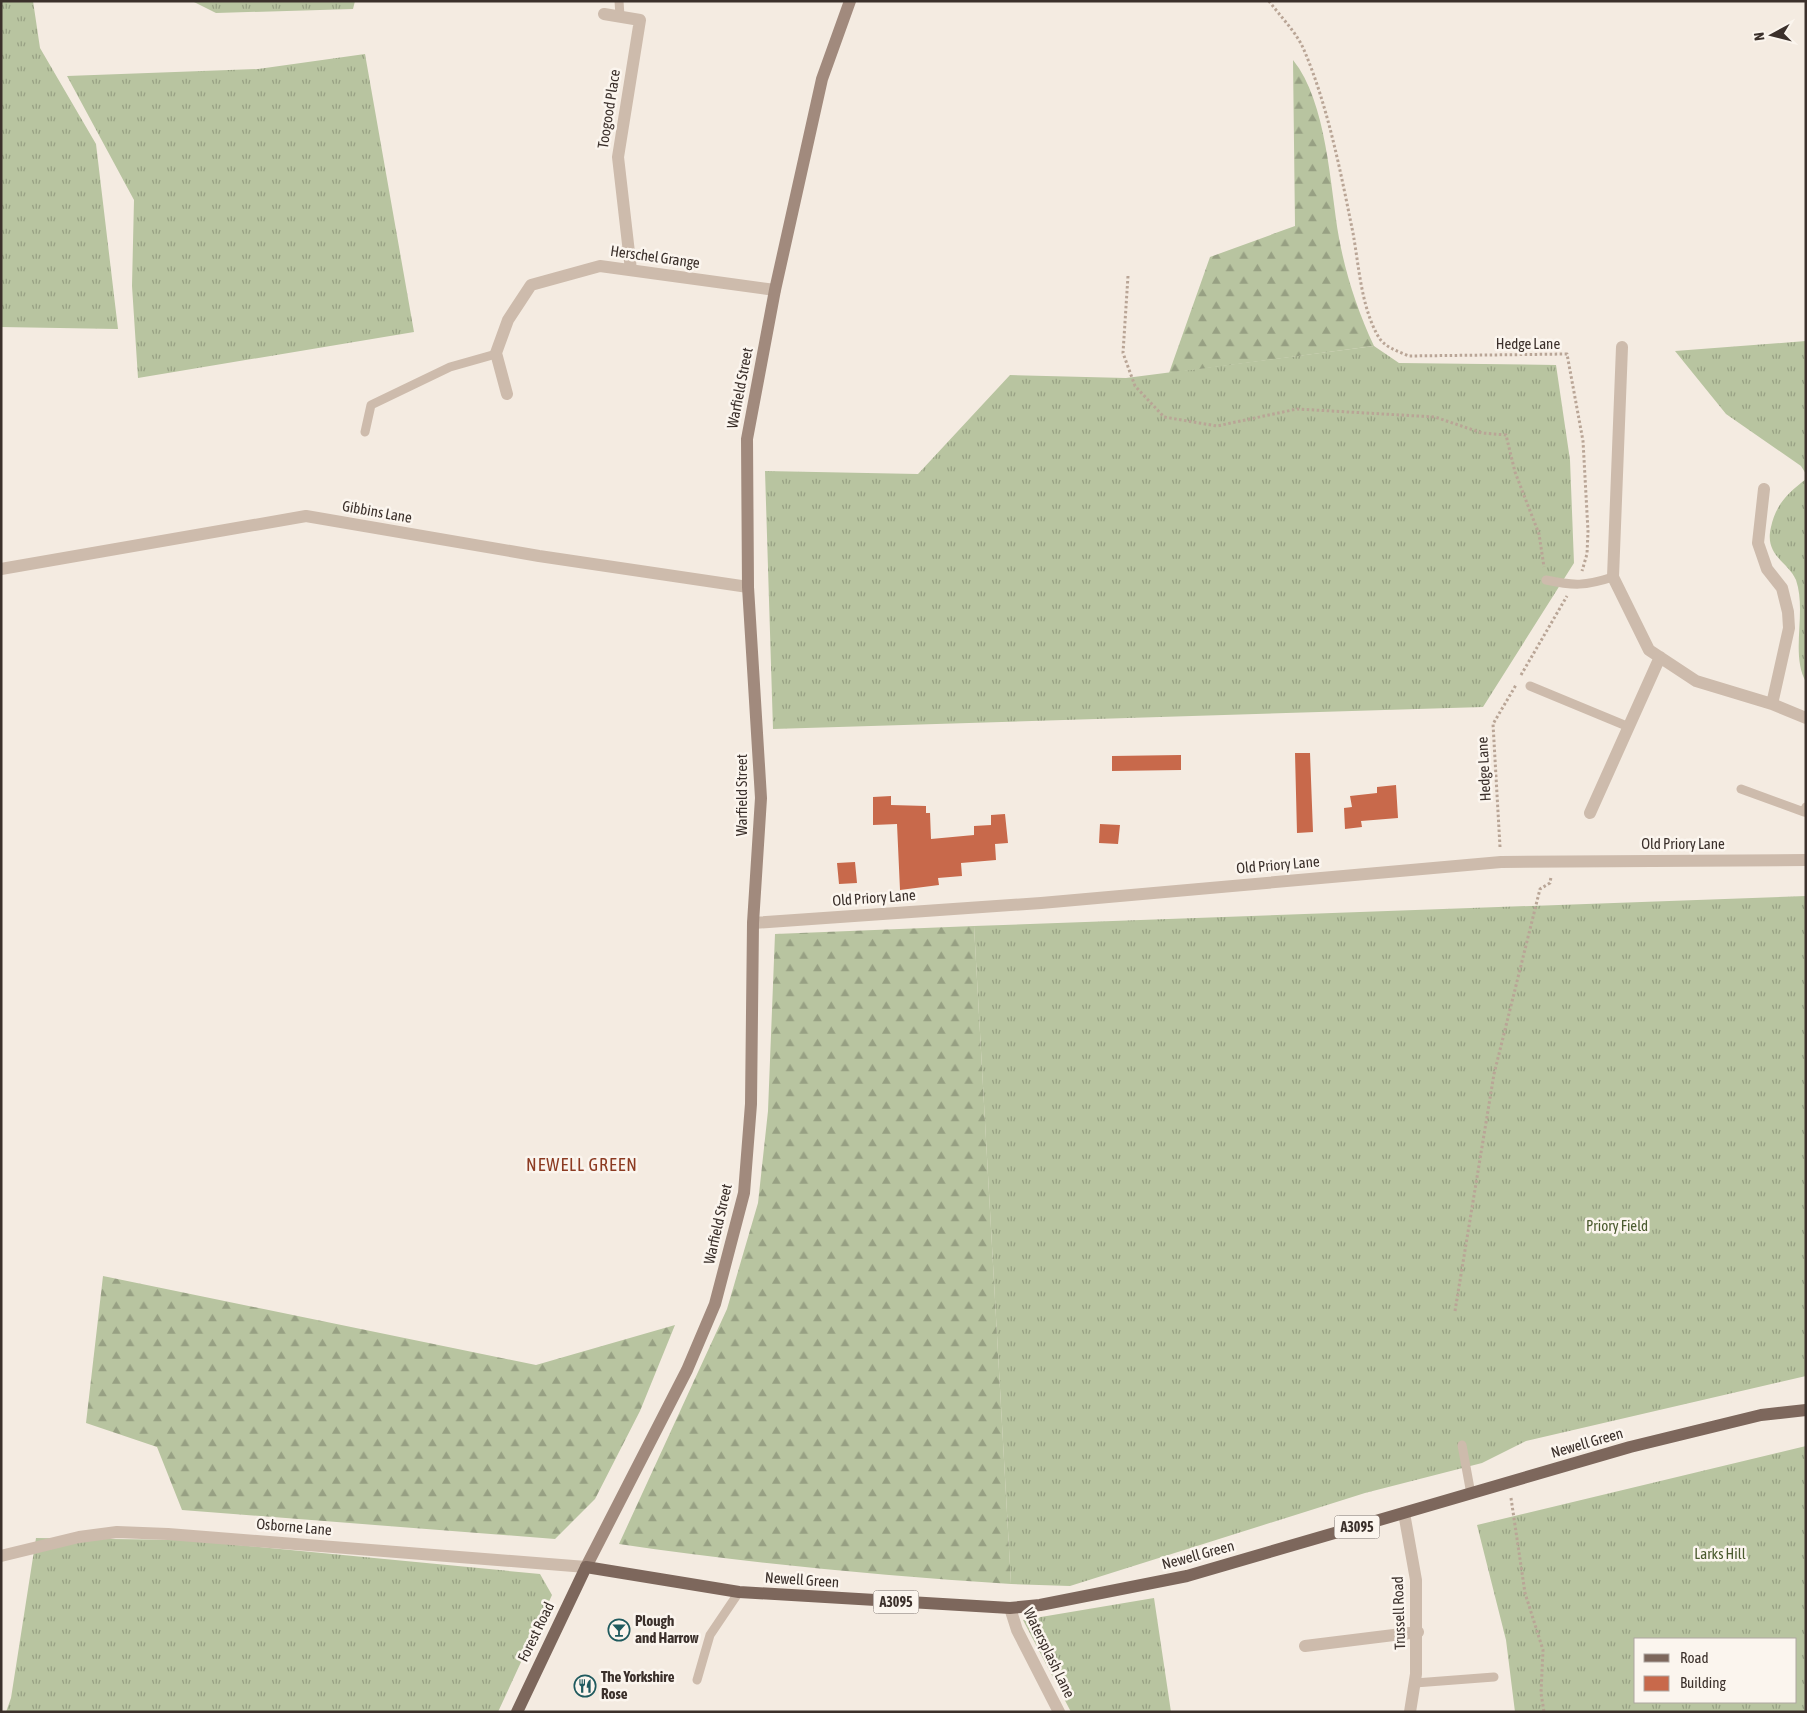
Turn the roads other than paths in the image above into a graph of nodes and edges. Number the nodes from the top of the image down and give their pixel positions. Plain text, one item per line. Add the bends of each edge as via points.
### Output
1 (619, 1) edge
2 (850, 1) edge
3 (604, 14) dead end
4 (620, 16) junction
5 (631, 270) junction
6 (775, 290) junction
7 (1622, 347) dead end
8 (496, 354) junction
9 (507, 394) dead end
10 (365, 432) dead end
11 (1764, 489) dead end
12 (1, 569) edge
13 (1613, 578) junction
14 (1546, 580) road end
15 (748, 587) junction
16 (1660, 657) junction
17 (1530, 686) dead end
18 (1772, 704) junction
19 (1806, 718) edge
20 (1629, 726) junction
21 (1741, 789) dead end
22 (1806, 807) edge
23 (1590, 813) dead end
24 (1806, 860) edge
25 (753, 923) junction
26 (1805, 1410) edge
27 (1462, 1445) dead end
28 (1471, 1494) junction
29 (1404, 1513) junction
30 (1, 1556) edge
31 (586, 1567) junction
32 (739, 1592) junction
33 (1010, 1608) junction
34 (1418, 1632) junction
35 (1305, 1646) dead end
36 (1494, 1677) dead end
37 (697, 1680) dead end
38 (1414, 1684) junction
39 (517, 1712) edge
40 (1059, 1712) edge
41 (1410, 1712) edge

1 - 4 lane
2 - 6 main road, Warfield Street via 822,79
3 - 4 street, Toogood Place
4 - 5 street, Toogood Place via 640,20 618,157
5 - 6 street, Herschel Grange
5 - 8 street, Herschel Grange via 600,266 531,285 508,320
6 - 15 main road, Warfield Street via 747,439
7 - 13 street
8 - 9 street
8 - 10 lane via 450,367 371,404
11 - 18 street via 1758,543 1767,569 1782,588 1789,628
12 - 15 street, Gibbins Lane via 306,516 539,556
13 - 14 lane via 1574,586
13 - 16 street via 1649,650
15 - 25 main road, Warfield Street via 761,798
16 - 18 street via 1696,681
16 - 20 street
17 - 20 lane
18 - 19 street
20 - 23 street
21 - 22 lane via 1804,812
24 - 25 street, Old Priory Lane via 1501,862 1041,903
25 - 31 main road, Warfield Street via 751,1104 744,1193 715,1304 687,1370
26 - 28 main road, Newell Green / A3095 via 1708,1427
27 - 28 lane
28 - 29 main road, Newell Green / A3095
29 - 33 main road, Newell Green / A3095 via 1187,1576
29 - 34 street, Trussell Road via 1416,1580
30 - 31 street, Osborne Lane via 69,1539 117,1532
31 - 32 main road, Newell Green / A3095
31 - 39 main road, Forest Road
32 - 33 main road, Newell Green / A3095
32 - 37 lane via 710,1635
33 - 40 street, Watersplash Lane
34 - 35 street
34 - 38 street, Trussell Road
36 - 38 lane
38 - 41 street, Trussell Road

